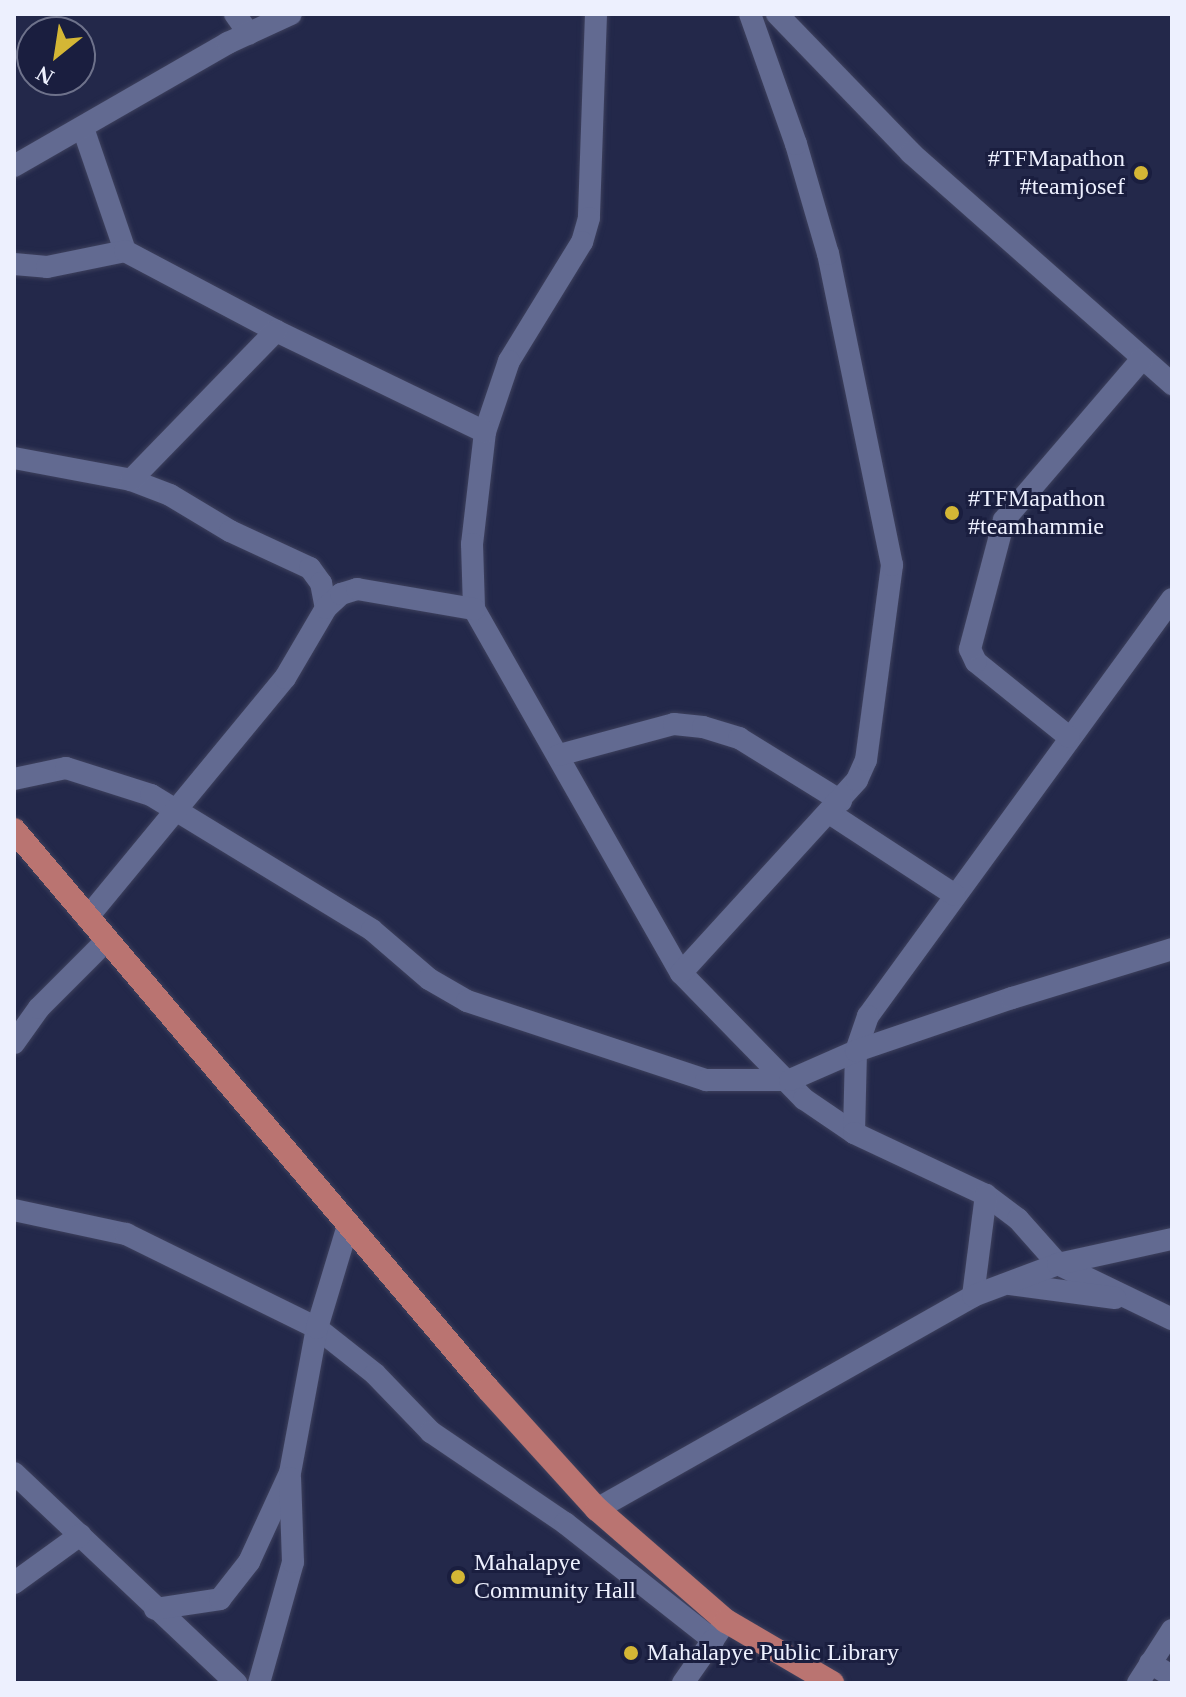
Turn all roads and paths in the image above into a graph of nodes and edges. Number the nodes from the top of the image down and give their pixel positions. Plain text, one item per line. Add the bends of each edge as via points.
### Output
1 (235, 14) edge
2 (291, 14) edge
3 (596, 14) edge
4 (750, 14) edge
5 (777, 14) edge
6 (249, 34) junction
7 (84, 131) junction
8 (14, 166) edge
9 (125, 251) junction
10 (14, 264) edge
11 (276, 331) junction
12 (1142, 359) junction
13 (1172, 384) edge
14 (485, 432) junction
15 (14, 458) edge
16 (131, 480) junction
17 (1172, 599) edge
18 (326, 608) junction
19 (474, 609) junction
20 (1069, 737) junction
21 (559, 755) junction
22 (14, 779) edge
23 (175, 807) junction
24 (836, 808) junction
25 (14, 830) edge
26 (955, 895) junction
27 (87, 918) junction
28 (106, 941) junction
29 (1172, 949) edge
30 (681, 973) junction
31 (14, 1043) edge
32 (856, 1051) junction
33 (790, 1080) junction
34 (854, 1133) junction
35 (986, 1195) junction
36 (14, 1210) edge
37 (348, 1225) junction
38 (1172, 1239) edge
39 (1058, 1264) junction
40 (1005, 1283) junction
41 (973, 1296) junction
42 (1124, 1299) junction
43 (1172, 1319) edge
44 (317, 1328) junction
45 (14, 1473) edge
46 (290, 1473) junction
47 (597, 1509) junction
48 (80, 1535) junction
49 (14, 1583) edge
50 (155, 1609) junction
51 (719, 1630) junction
52 (1172, 1630) edge
53 (1150, 1663) junction
54 (1172, 1676) edge
55 (236, 1683) edge
56 (259, 1683) edge
57 (683, 1683) edge
58 (832, 1683) edge
59 (1138, 1683) edge

1 - 6 street
2 - 6 street
3 - 14 street via 589,218 582,242 509,361
4 - 24 street via 828,254 889,532 892,565 866,760
5 - 12 street via 911,153
6 - 7 street
7 - 8 street
7 - 9 street
9 - 10 street via 47,267
9 - 11 street
11 - 14 street
11 - 16 street
12 - 13 street
12 - 20 street via 1004,520 970,649 976,662
14 - 19 street via 471,556
15 - 16 street
16 - 18 street via 310,568 321,583
17 - 20 street
18 - 19 street via 341,594 357,589
18 - 23 street via 285,678
19 - 21 street
20 - 26 street
21 - 24 street via 674,724 703,727 739,738
21 - 30 street
22 - 23 street via 66,768
23 - 27 street
23 - 33 street via 372,930 429,979 467,1001 706,1080
24 - 26 street
24 - 30 street
25 - 27 main road
26 - 32 street via 868,1016
27 - 28 main road
28 - 31 street via 39,1008
28 - 37 main road
29 - 32 street
30 - 33 street
32 - 33 street
32 - 34 street
33 - 34 street via 804,1099
34 - 35 street
35 - 39 street via 1018,1219
35 - 41 street
36 - 44 street via 126,1234
37 - 44 street
37 - 47 main road
38 - 39 street
39 - 40 street
39 - 42 street
40 - 41 street
40 - 42 street
41 - 47 street
42 - 43 street
44 - 46 street
44 - 51 street via 375,1374 431,1432
45 - 48 street
46 - 50 street via 249,1562 220,1599
46 - 56 street via 293,1562
47 - 51 main road
48 - 49 street
48 - 50 street
50 - 55 street
51 - 57 street
51 - 58 main road
52 - 53 street
53 - 54 street
53 - 59 street

